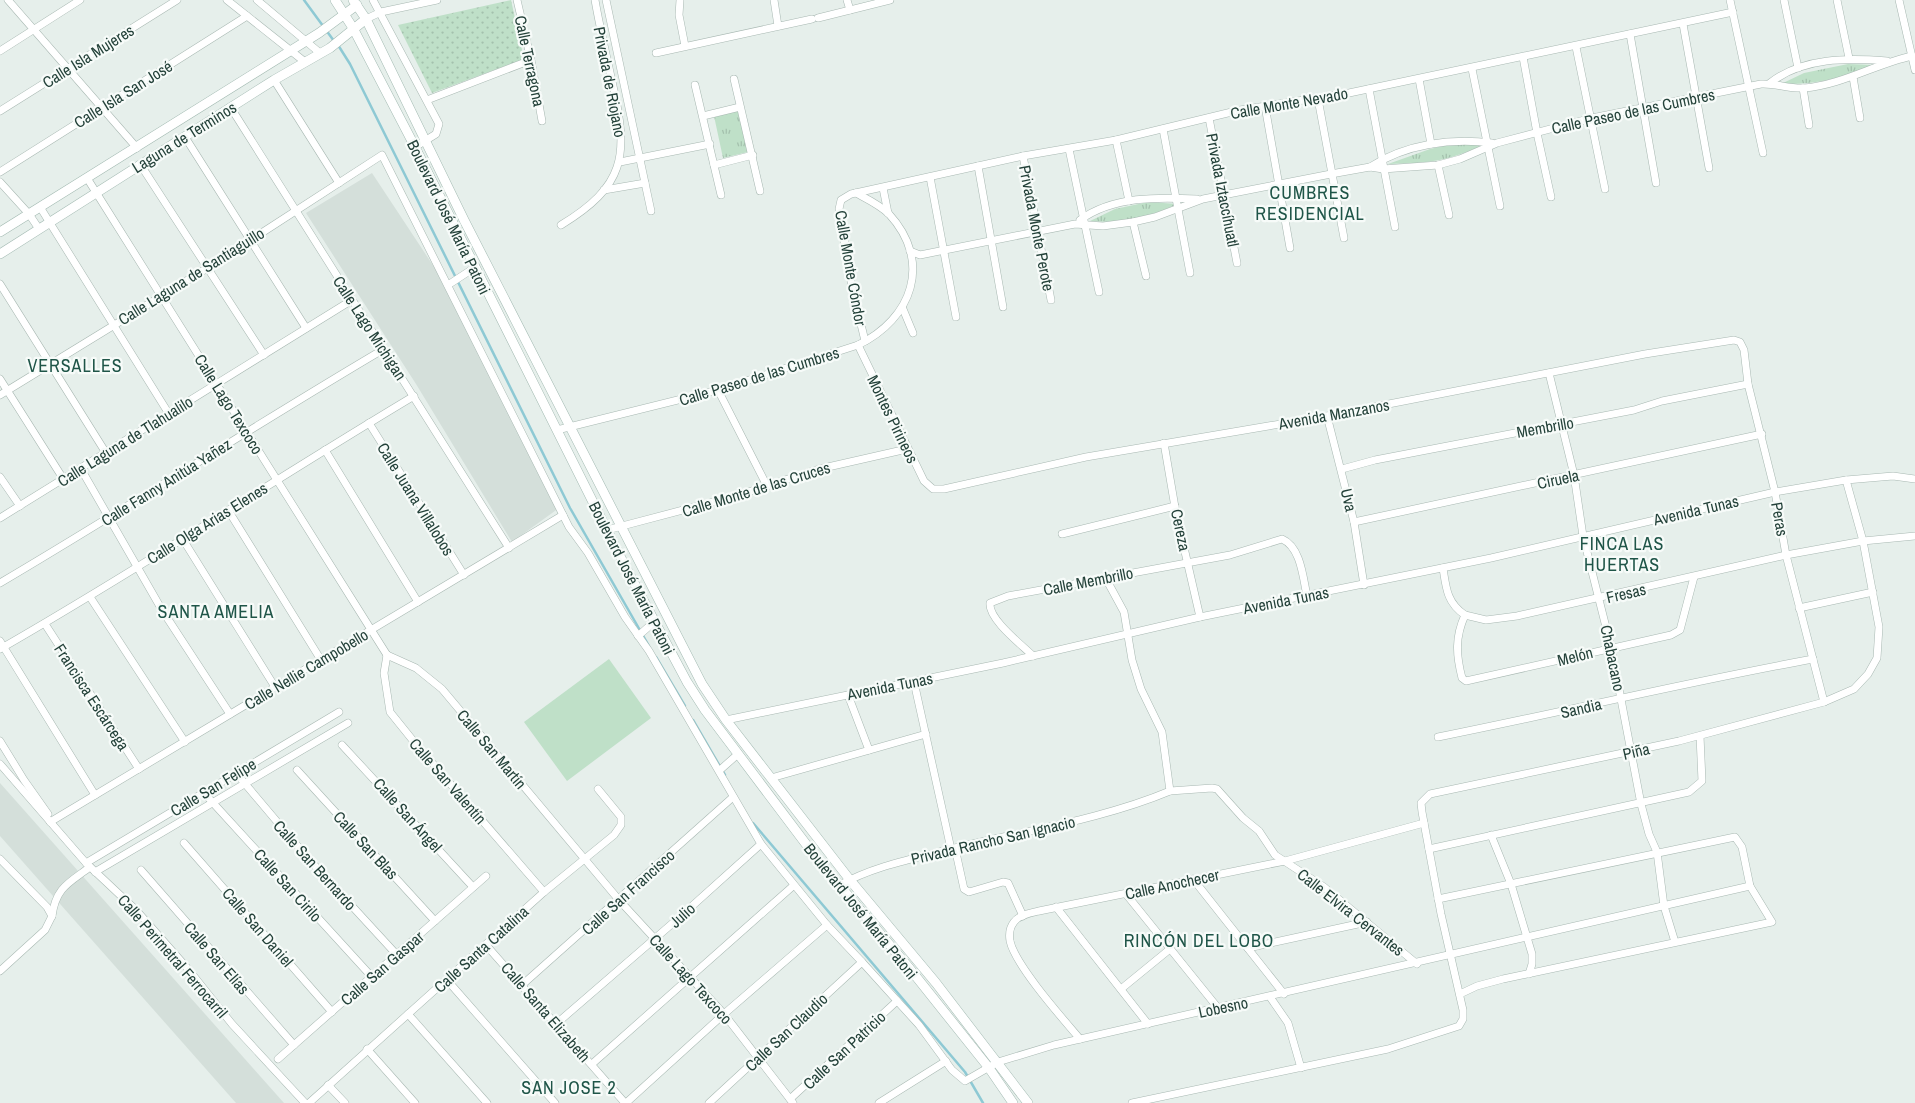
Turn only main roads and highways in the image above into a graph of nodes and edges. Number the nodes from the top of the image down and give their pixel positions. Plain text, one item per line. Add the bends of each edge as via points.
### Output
1 (335, 0) edge
2 (357, 2) edge
3 (344, 14) junction
4 (366, 19) junction
5 (353, 28) junction
6 (0, 232) edge
7 (0, 254) edge
8 (820, 841) junction
9 (810, 849) junction
10 (1013, 1103) edge
11 (1028, 1103) edge

1 - 3 main road, Boulevard José María Patoni
2 - 3 main road
2 - 4 main road, Boulevard José María Patoni
3 - 5 main road, Boulevard José María Patoni
3 - 6 main road via 319,33
4 - 5 main road, Laguna de Terminos
4 - 8 main road, Boulevard José María Patoni via 464,220 688,658 726,720
5 - 7 main road, Laguna de Terminos via 330,48 274,80
5 - 9 main road, Boulevard José María Patoni via 654,622 696,696
8 - 9 main road
8 - 11 main road, Boulevard José María Patoni via 936,983
9 - 10 main road, Boulevard José María Patoni via 910,969

